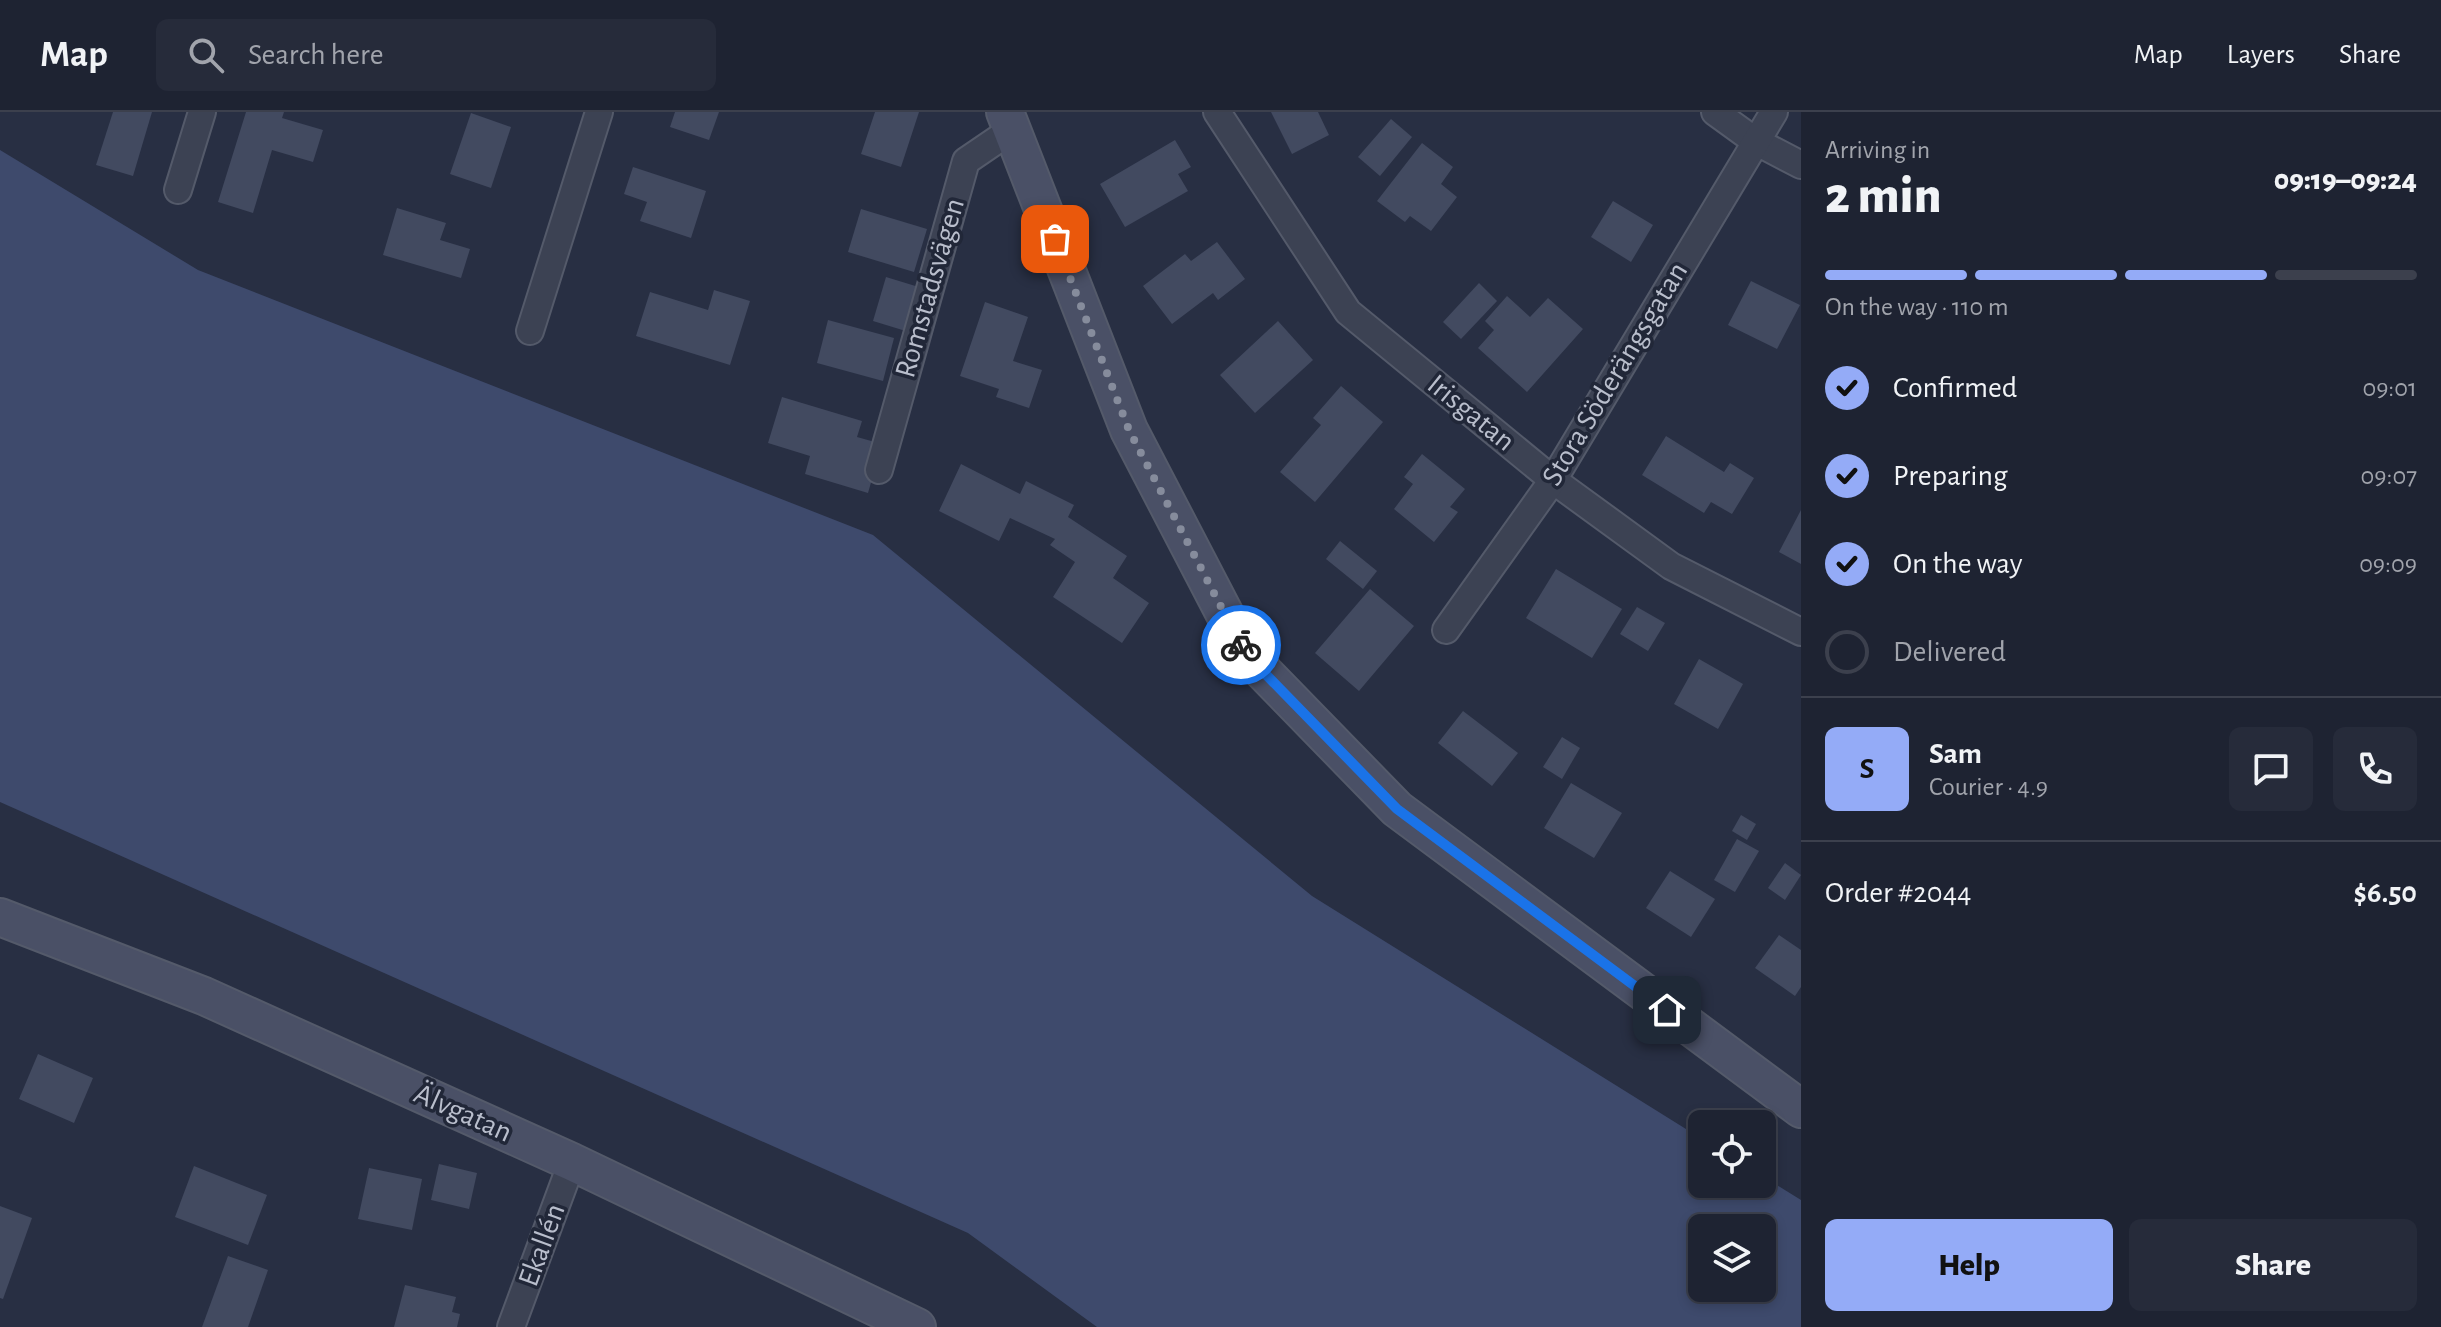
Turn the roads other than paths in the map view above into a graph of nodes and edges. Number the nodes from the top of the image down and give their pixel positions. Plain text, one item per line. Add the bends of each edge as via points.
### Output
1 (202, 112) edge
2 (599, 112) edge
3 (1217, 112) edge
4 (1715, 112) edge
5 (1774, 112) edge
6 (1009, 121) edge
7 (1755, 141) junction
8 (1801, 165) edge
9 (178, 190) dead end
10 (530, 331) dead end
11 (879, 470) dead end
12 (1553, 480) junction
13 (1446, 630) dead end
14 (1801, 632) edge
15 (0, 917) edge
16 (1797, 1097) edge
17 (572, 1162) junction
18 (511, 1327) edge
19 (917, 1327) edge

1 - 9 street
2 - 10 street
3 - 12 street, Irisgatan via 1348,312
4 - 7 street
5 - 7 street, Stora Söderängsgatan
6 - 11 street, Romstadsvägen via 966,161
6 - 16 street, Romstadsvägen via 1129,430 1245,653 1397,809
7 - 8 street
7 - 12 street, Stora Söderängsgatan
12 - 13 street, Stora Söderängsgatan
12 - 14 street, Irisgatan via 1671,566
15 - 17 street, Älvgatan via 204,996
17 - 18 street, Ekallén
17 - 19 street, Älvgatan

